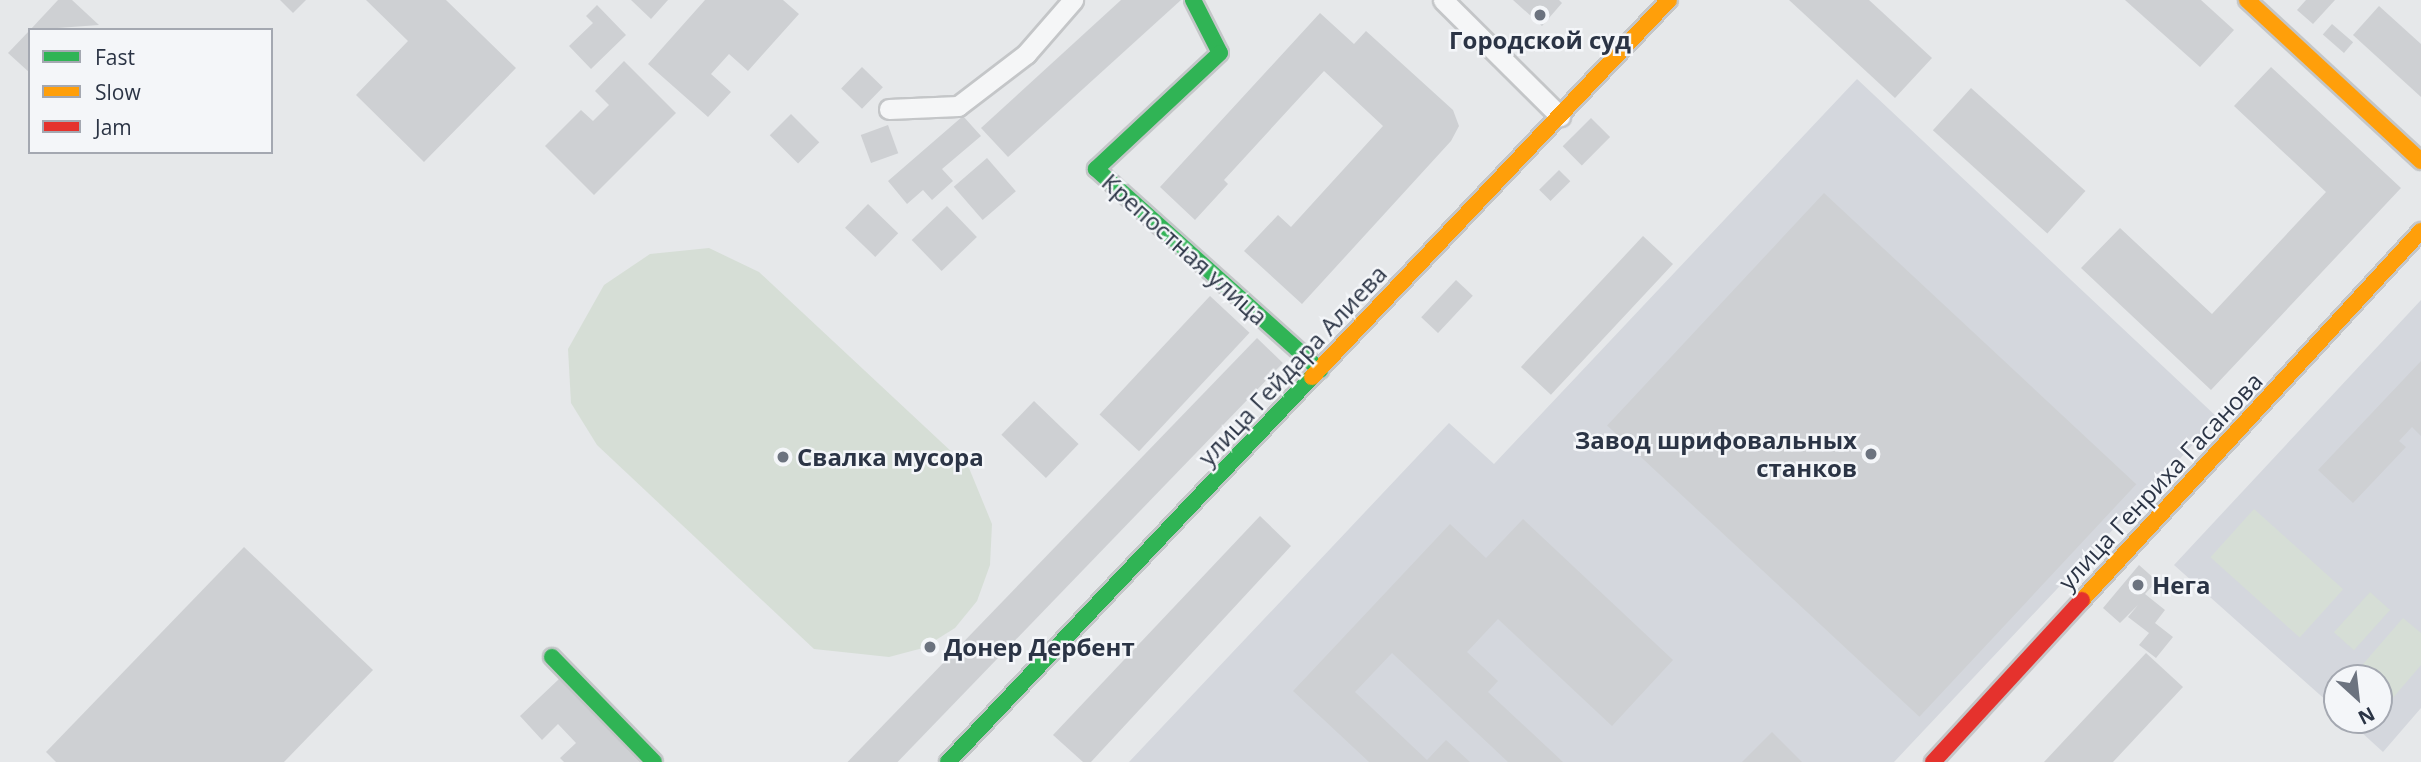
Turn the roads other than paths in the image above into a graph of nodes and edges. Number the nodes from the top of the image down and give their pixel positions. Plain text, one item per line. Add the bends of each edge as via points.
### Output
1 (1073, 0) edge
2 (1193, 0) edge
3 (1443, 0) edge
4 (1669, 0) edge
5 (2247, 0) edge
6 (889, 109) dead end
7 (1560, 116) junction
8 (2421, 162) edge
9 (2421, 231) edge
10 (1320, 370) junction
11 (552, 657) dead end
12 (654, 762) edge
13 (948, 762) edge
14 (1933, 762) edge

1 - 6 street via 1026,54 958,106
2 - 10 street, Крепостная улица via 1220,53 1096,169
3 - 7 street
4 - 7 street, улица Гейдара Алиева
5 - 8 street
7 - 10 street, улица Гейдара Алиева
9 - 14 street, улица Генриха Гасанова
10 - 13 street, улица Гейдара Алиева
11 - 12 street

